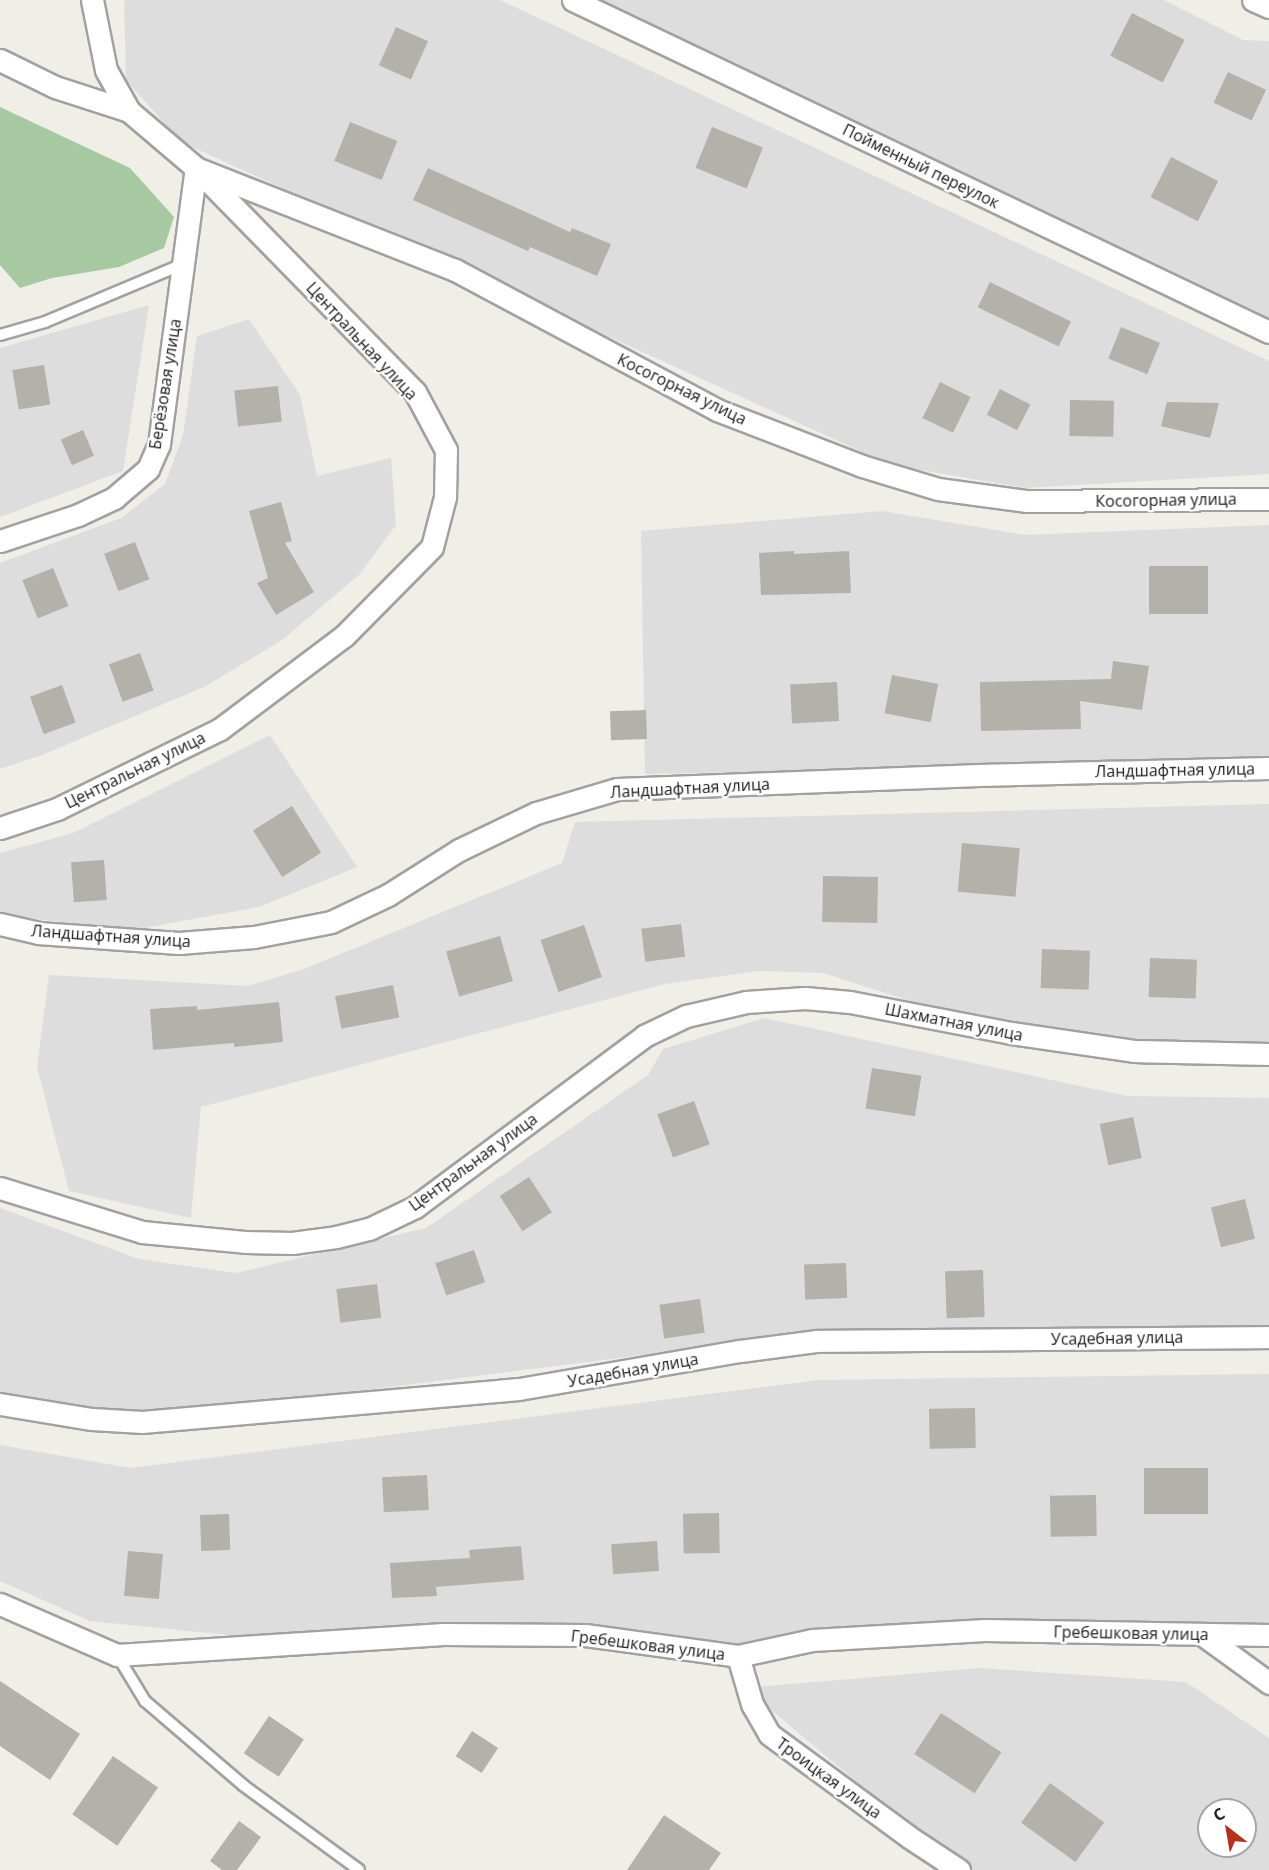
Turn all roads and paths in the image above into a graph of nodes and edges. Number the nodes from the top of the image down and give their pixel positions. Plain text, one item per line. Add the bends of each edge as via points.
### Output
1 (92, 0) edge
2 (573, 0) edge
3 (1253, 0) edge
4 (1269, 7) edge
5 (0, 60) edge
6 (129, 111) junction
7 (196, 168) junction
8 (183, 264) junction
9 (1269, 332) edge
10 (0, 335) edge
11 (1269, 498) edge
12 (0, 541) edge
13 (1269, 768) edge
14 (0, 828) edge
15 (0, 924) edge
16 (644, 1036) joint
17 (1269, 1054) edge
18 (0, 1188) edge
19 (1269, 1337) edge
20 (0, 1404) edge
21 (0, 1604) edge
22 (1203, 1635) junction
23 (1269, 1635) edge
24 (117, 1655) junction
25 (738, 1656) junction
26 (1269, 1683) edge
27 (359, 1870) edge
28 (959, 1870) edge

1 - 6 street via 106,70
2 - 9 street, Пойменный переулок
3 - 4 street
5 - 6 street via 55,87
6 - 7 street, Центральная улица
7 - 8 street, Берёзовая улица
7 - 11 street, Косогорная улица via 455,270 717,410 862,466 938,489 1027,501
7 - 14 street, Центральная улица via 415,392 446,450 444,497 432,547 344,636 220,729 57,809
8 - 10 lane via 45,321
8 - 12 street, Берёзовая улица via 159,444 148,469 114,498
13 - 15 street, Ландшафтная улица via 617,789 536,813 459,850 388,895 331,922 254,937 179,943 38,933
16 - 17 street, Шахматная улица via 686,1016 746,1002 805,998 850,1002 1011,1033 1134,1051
16 - 18 street, Центральная улица via 415,1207 369,1228 336,1237 292,1243 245,1242 142,1232
19 - 20 street, Усадебная улица via 817,1341 519,1389 142,1422 92,1419
21 - 24 street, Гребешковая улица
22 - 23 street, Гребешковая улица
22 - 25 street, Гребешковая улица via 985,1630 812,1640
22 - 26 street
24 - 25 street, Гребешковая улица via 443,1634 585,1635
24 - 27 lane via 145,1701 244,1786
25 - 28 street, Троицкая улица via 752,1704 769,1734

